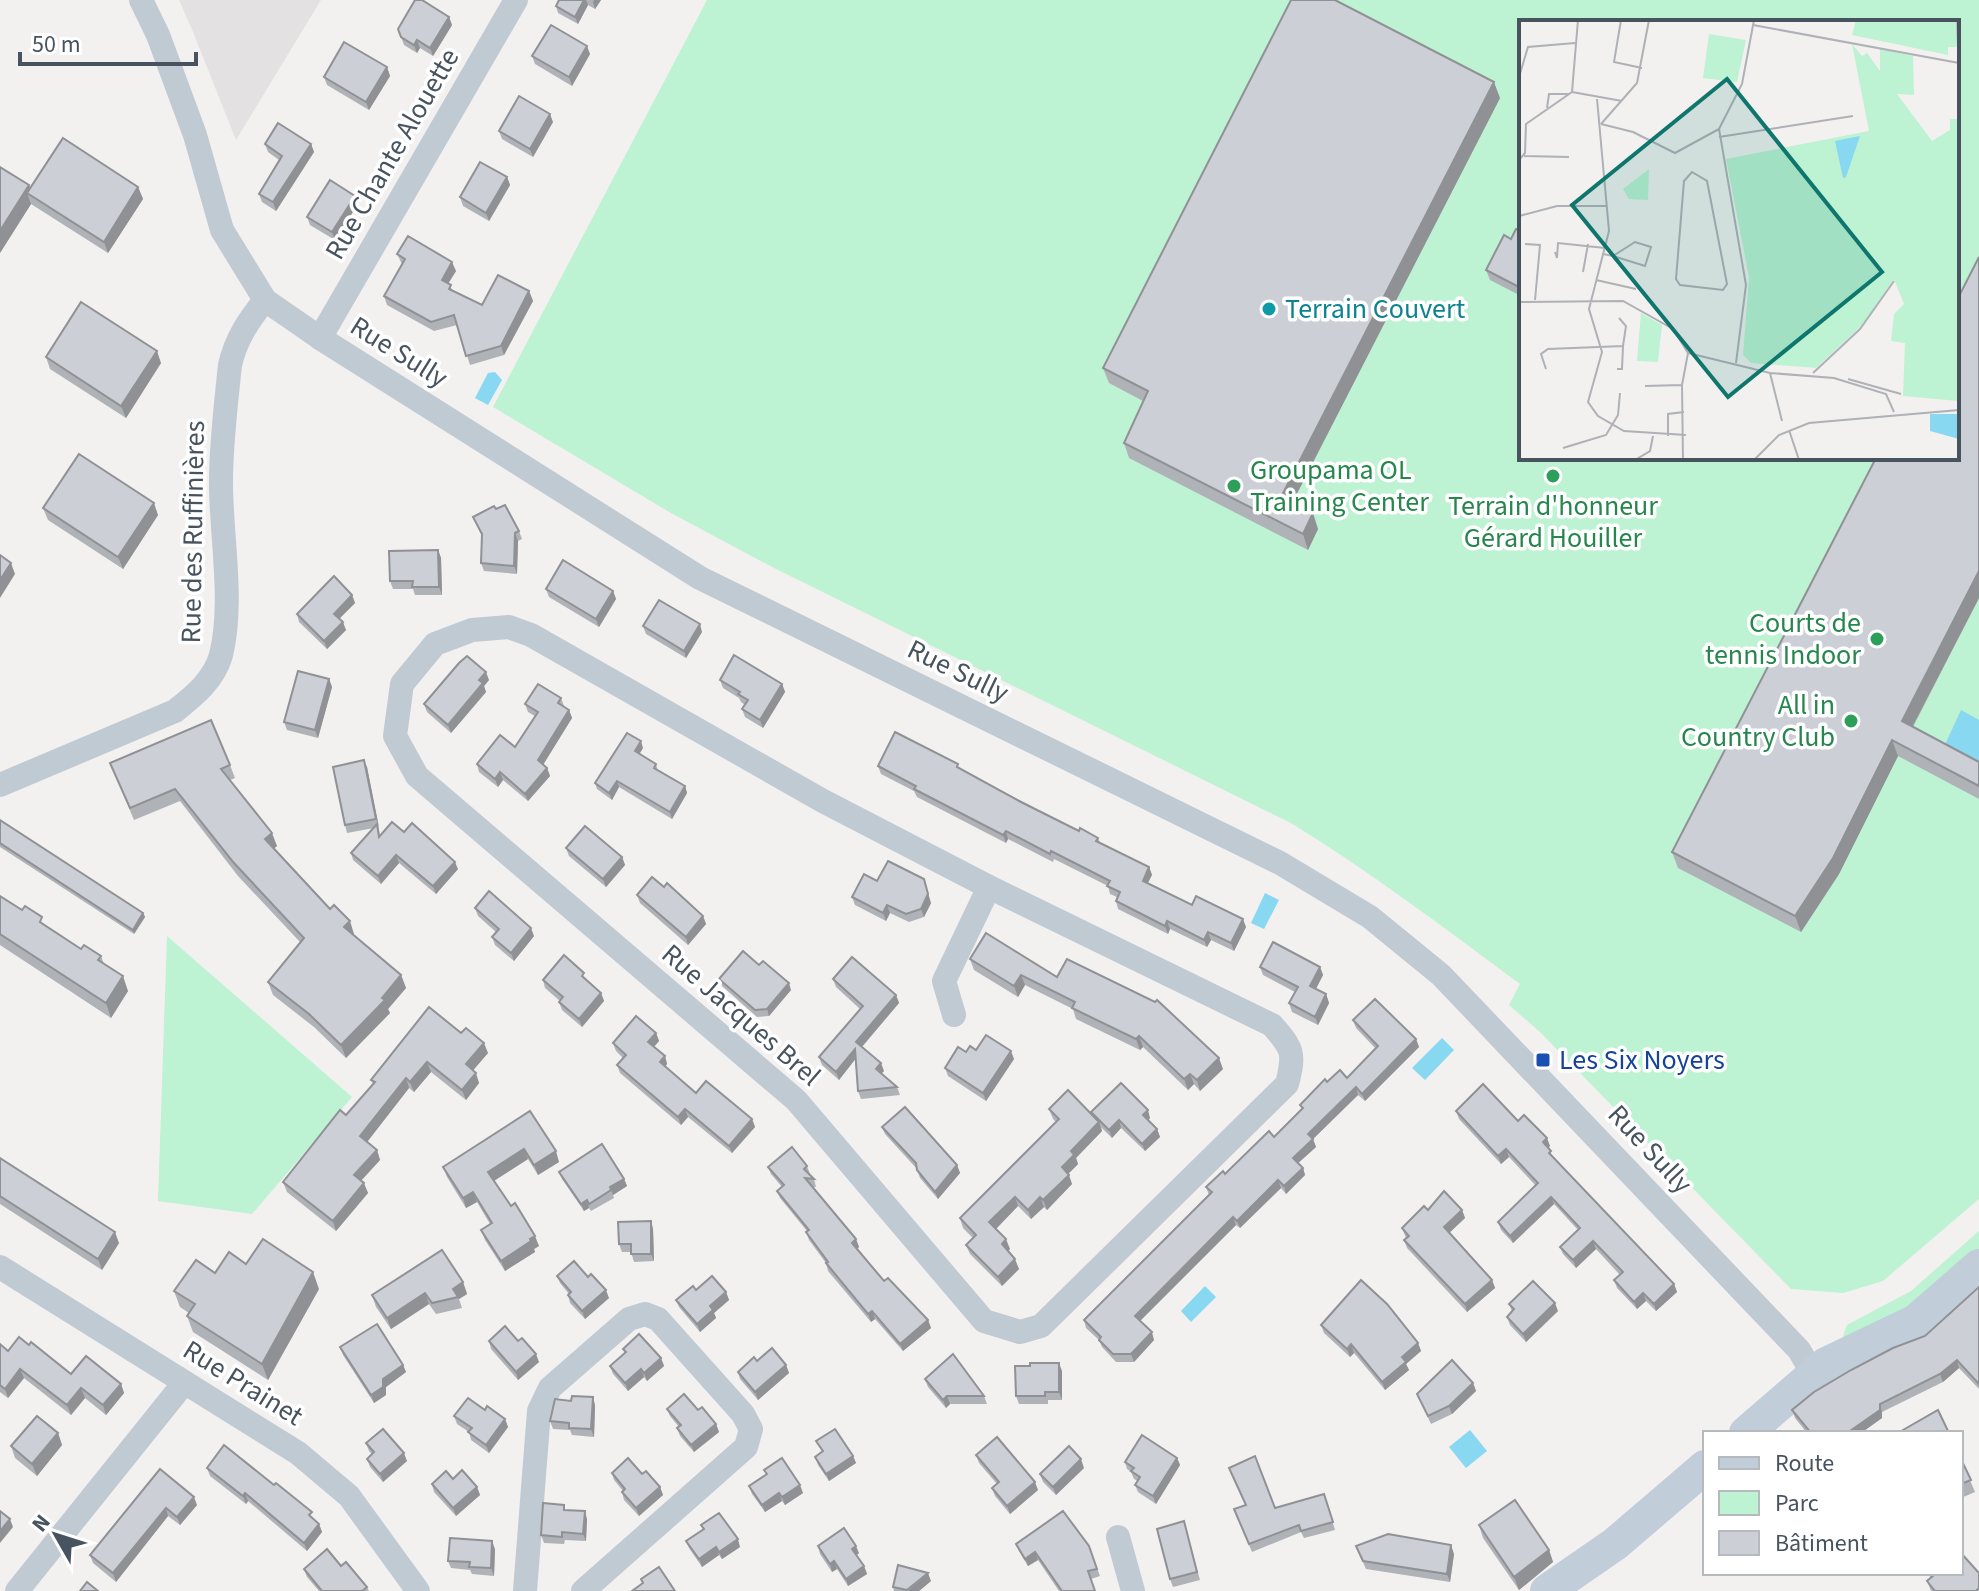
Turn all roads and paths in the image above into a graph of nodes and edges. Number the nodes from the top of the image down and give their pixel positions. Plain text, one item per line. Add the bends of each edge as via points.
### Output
1 (141, 0) edge
2 (516, 0) edge
3 (265, 300) junction
4 (320, 338) junction
5 (0, 785) edge
6 (989, 887) junction
7 (954, 1015) dead end
8 (1979, 1266) edge
9 (0, 1267) edge
10 (1813, 1374) junction
11 (184, 1383) junction
12 (1748, 1431) edge
13 (1703, 1469) edge
14 (1118, 1537) dead end
15 (17, 1591) edge
16 (418, 1591) edge
17 (525, 1591) edge
18 (583, 1591) edge
19 (1133, 1591) edge
20 (1547, 1591) edge

1 - 3 street, Rue Sully via 195,135 222,230
2 - 4 street, Rue Chante Alouette
3 - 4 street, Rue Sully
3 - 5 street, Rue des Ruffinières via 245,325 230,365 221,482 226,618 213,674 175,711
4 - 10 street, Rue Sully via 700,578 1280,863 1370,917 1441,975 1494,1028 1799,1350
6 - 6 street, Rue Jacques Brel via 509,627 472,630 435,644 402,684 395,736 417,776 796,1100 984,1321 1020,1332 1041,1326 1287,1084 1293,1058 1272,1025
6 - 7 street via 944,981
8 - 10 street via 1916,1321
9 - 11 street, Rue Prainet
10 - 12 street
11 - 15 street
11 - 16 street, Rue Prainet via 298,1453 349,1496
13 - 20 street via 1615,1544
14 - 19 street
17 - 18 street via 539,1411 550,1388 629,1319 645,1314 658,1319 751,1429 746,1447

